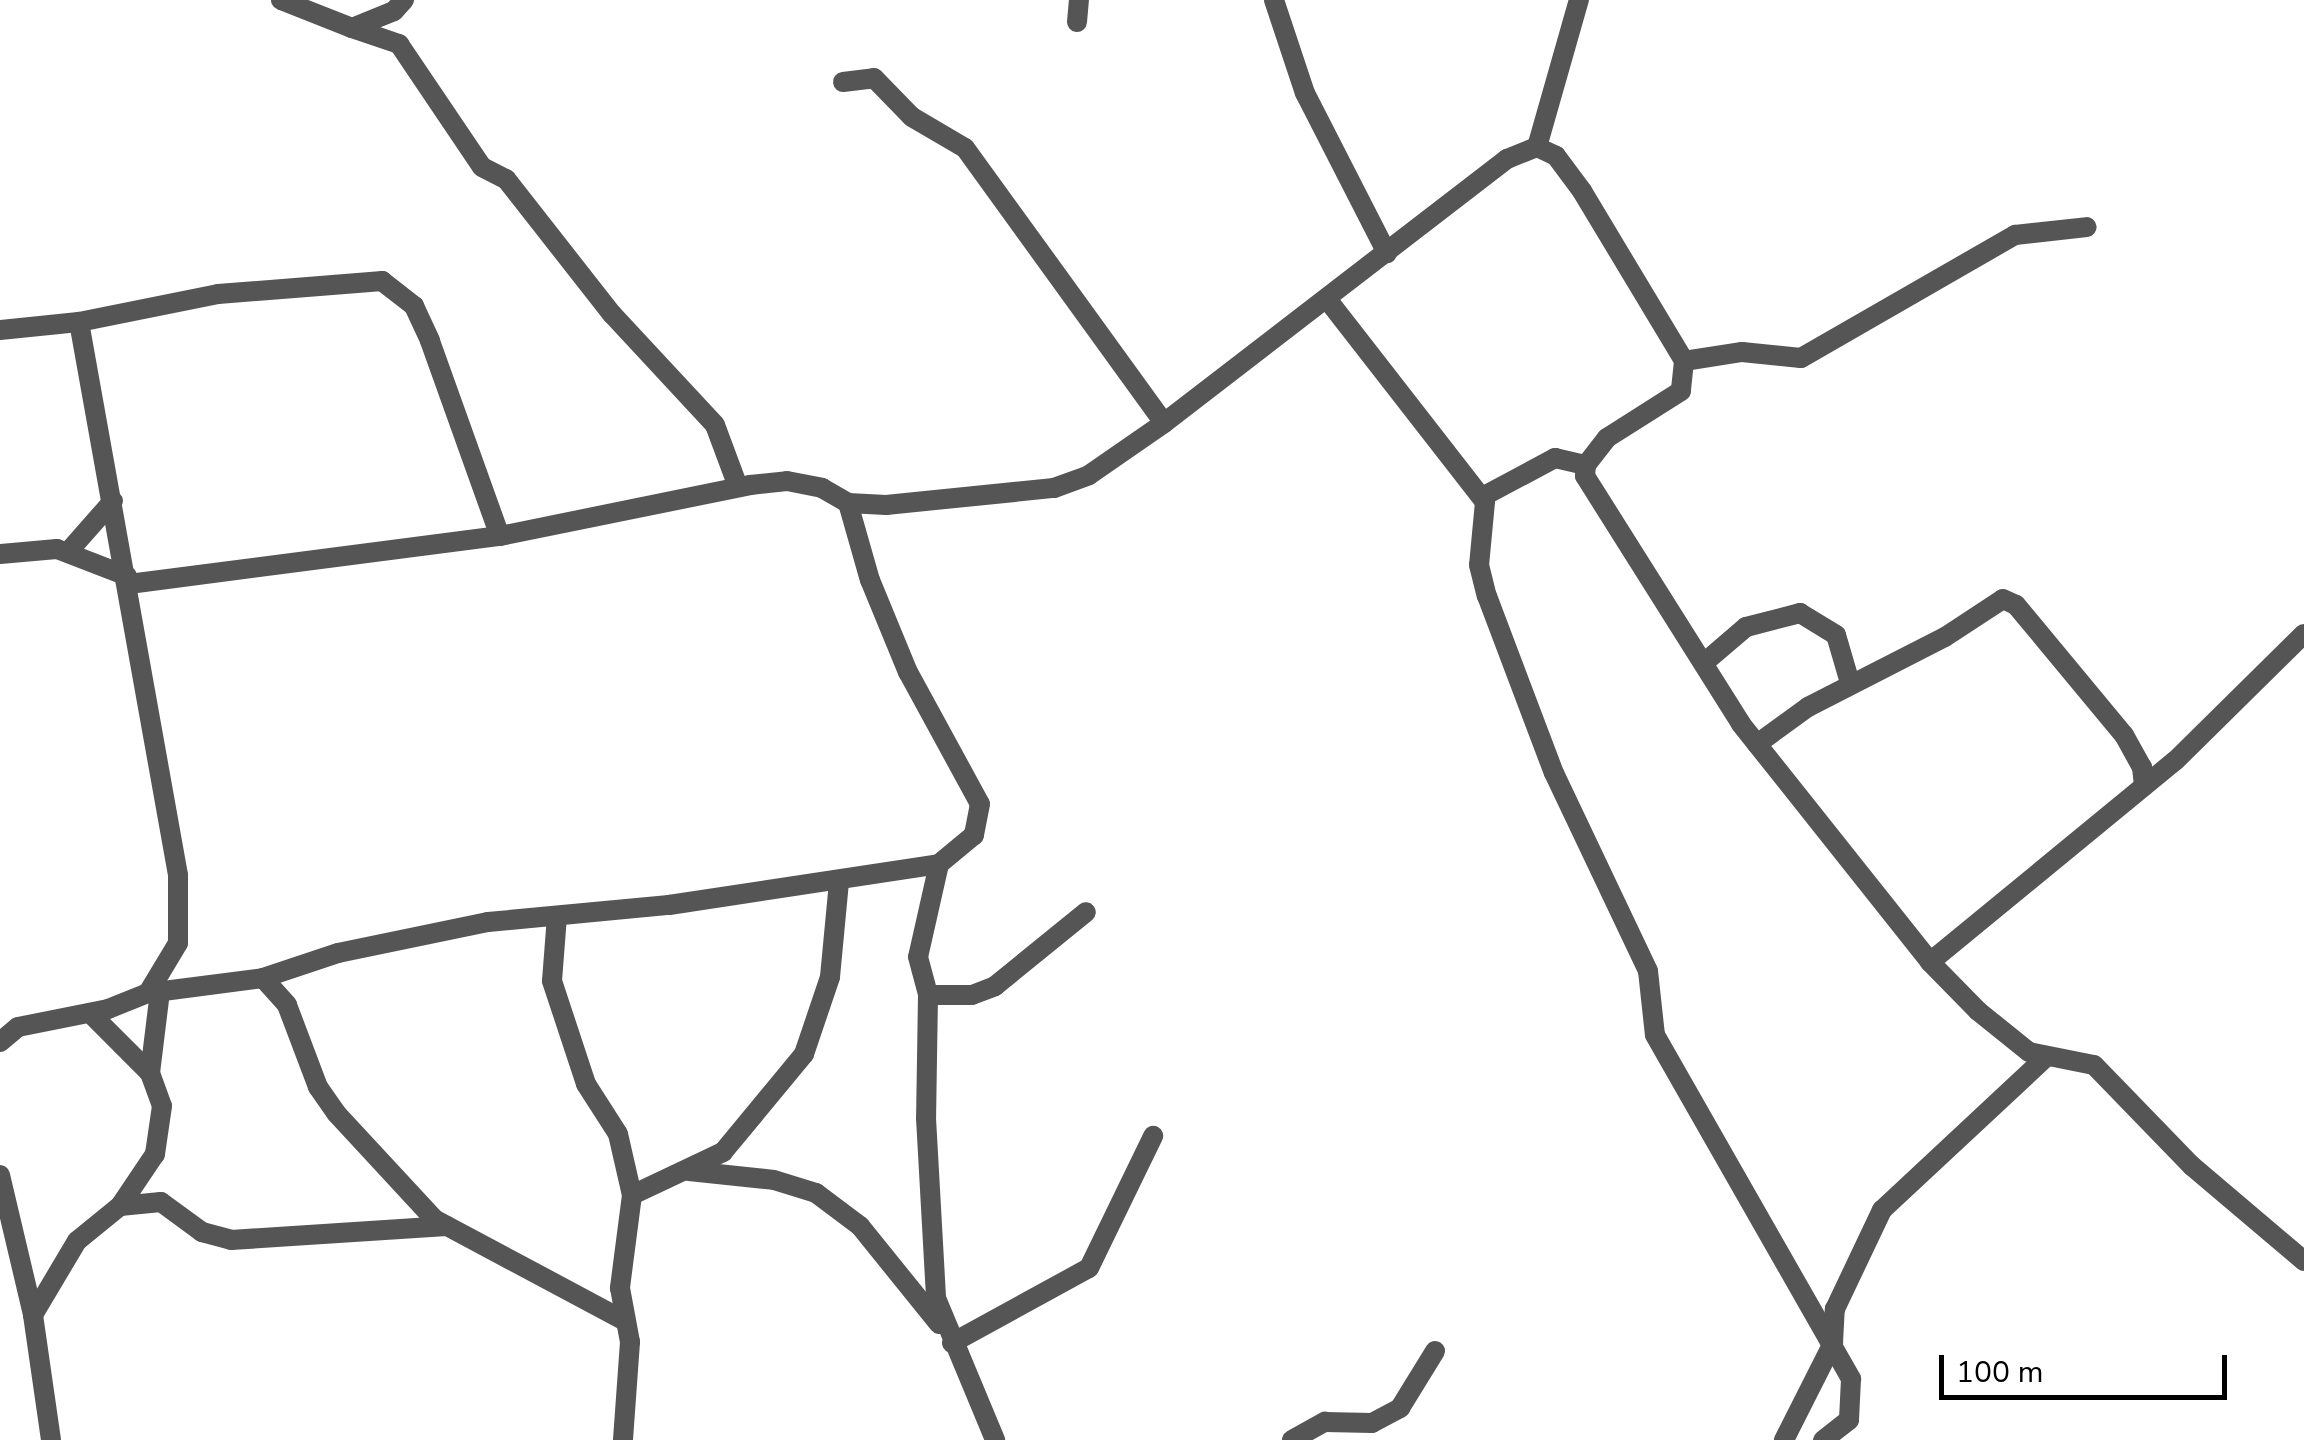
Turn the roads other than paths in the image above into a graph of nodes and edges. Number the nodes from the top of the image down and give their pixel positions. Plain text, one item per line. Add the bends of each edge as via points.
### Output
1 (281, 0) edge
2 (404, 0) edge
3 (1079, 0) edge
4 (1274, 0) edge
5 (1579, 0) edge
6 (1076, 22) dead end
7 (352, 28) junction
8 (844, 82) dead end
9 (1537, 147) junction
10 (2088, 227) dead end
11 (1387, 253) junction
12 (1327, 299) junction
13 (79, 322) junction
14 (0, 330) edge
15 (1684, 362) junction
16 (1164, 423) junction
17 (1586, 465) junction
18 (738, 488) junction
19 (1482, 497) junction
20 (113, 501) junction
21 (848, 503) junction
22 (500, 536) junction
23 (68, 552) junction
24 (0, 554) edge
25 (128, 580) junction
26 (2304, 634) edge
27 (1705, 662) junction
28 (1850, 683) junction
29 (1757, 744) junction
30 (2144, 786) junction
31 (940, 864) junction
32 (839, 881) junction
33 (1086, 912) dead end
34 (557, 916) junction
35 (1930, 962) junction
36 (263, 978) junction
37 (154, 992) junction
38 (928, 995) junction
39 (90, 1013) junction
40 (0, 1042) edge
41 (2046, 1057) junction
42 (150, 1073) junction
43 (1153, 1136) dead end
44 (689, 1171) junction
45 (0, 1175) edge
46 (632, 1195) junction
47 (120, 1206) junction
48 (448, 1226) junction
49 (2304, 1261) edge
50 (34, 1315) junction
51 (625, 1322) junction
52 (951, 1340) junction
53 (1833, 1343) junction
54 (1435, 1351) dead end
55 (51, 1440) edge
56 (623, 1440) edge
57 (996, 1440) edge
58 (1292, 1440) edge
59 (1784, 1440) edge
60 (1824, 1440) edge

1 - 7 street
2 - 7 street
3 - 6 street
4 - 11 street via 1305,94
5 - 9 street
7 - 18 street via 399,44 482,167 506,179 612,314 704,410 727,447
8 - 16 street via 874,78 912,116 964,148
9 - 11 street via 1507,160
9 - 15 street via 1556,156 1582,190
10 - 15 street via 2015,236 1801,358 1742,352
11 - 12 street
12 - 16 street
12 - 19 street
13 - 14 street
13 - 20 street
13 - 22 street via 218,294 382,281 414,306
15 - 17 street via 1681,391 1607,438
16 - 21 street via 1089,475 1054,488 933,502
17 - 19 street via 1554,458
17 - 27 street via 1592,489 1629,552
18 - 21 street via 786,482 822,488
18 - 22 street
19 - 53 street via 1488,516 1479,565 1487,596 1554,773 1648,972 1656,1035
20 - 23 street
20 - 25 street
21 - 31 street via 870,580 908,672 977,790 980,825
22 - 25 street
23 - 24 street
23 - 25 street
25 - 37 street via 178,874 178,942
26 - 30 street
27 - 28 street via 1746,628 1800,613 1836,635
27 - 29 street
28 - 29 street
28 - 30 street via 2009,600 2124,735 2142,767
29 - 35 street
30 - 35 street
31 - 32 street
31 - 38 street via 918,950
32 - 34 street
32 - 44 street via 830,977 804,1054 723,1152
33 - 38 street via 995,986 972,995
34 - 36 street via 421,936
34 - 46 street via 552,981 586,1084 618,1134
35 - 41 street via 2017,1043
36 - 37 street
36 - 48 street via 286,1005 336,1114
37 - 39 street
37 - 42 street
38 - 52 street via 930,1237 936,1298
39 - 40 street via 18,1027
39 - 42 street
41 - 49 street via 2094,1066 2192,1166
41 - 53 street via 1882,1210 1835,1309
42 - 47 street via 162,1106 160,1139
43 - 52 street via 1089,1268
44 - 46 street
44 - 52 street via 774,1180 816,1193 860,1226
45 - 50 street
46 - 51 street via 620,1288
47 - 48 street via 162,1202 202,1232 230,1240
47 - 50 street via 77,1242
48 - 51 street
50 - 55 street
51 - 56 street via 630,1342
52 - 57 street
53 - 59 street
53 - 60 street via 1854,1398 1849,1420
54 - 58 street via 1400,1408 1372,1422 1324,1422

